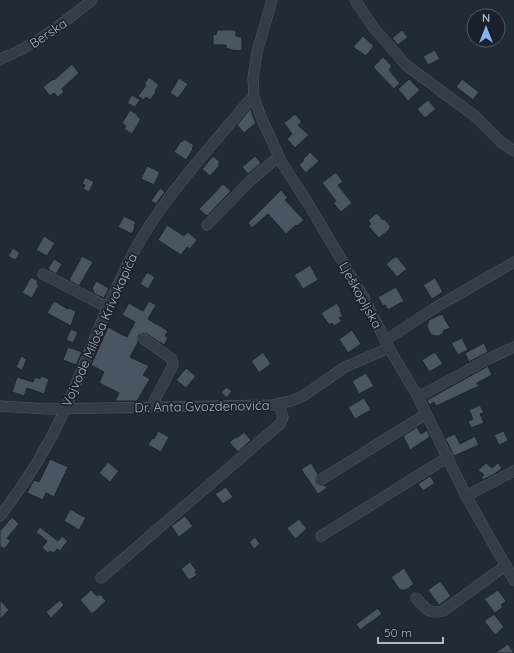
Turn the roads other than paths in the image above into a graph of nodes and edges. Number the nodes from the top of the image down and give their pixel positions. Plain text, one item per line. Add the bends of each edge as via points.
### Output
1 (92, 0) edge
2 (272, 0) edge
3 (355, 0) edge
4 (0, 59) edge
5 (254, 97) junction
6 (514, 151) edge
7 (278, 157) junction
8 (207, 224) dead end
9 (514, 262) edge
10 (43, 274) dead end
11 (107, 307) junction
12 (144, 339) dead end
13 (387, 344) junction
14 (514, 347) edge
15 (418, 397) junction
16 (279, 404) junction
17 (0, 406) edge
18 (151, 407) junction
19 (65, 409) junction
20 (426, 414) junction
21 (448, 457) junction
22 (514, 471) edge
23 (322, 479) dead end
24 (466, 496) junction
25 (0, 516) edge
26 (321, 536) dead end
27 (505, 566) junction
28 (513, 576) edge
29 (101, 578) dead end
30 (416, 598) dead end

1 - 4 street, Berska via 31,45
2 - 5 street, Lješkopljska via 254,65
3 - 6 street via 373,27 406,65 476,117
5 - 7 street, Lješkopljska
5 - 11 street, Vojvode Miloša Krivokapića via 165,203 144,232
7 - 8 street
7 - 13 street, Lješkopljska via 364,298
9 - 13 street, Dr. Anta Gvozdenovića via 433,309
10 - 11 street
11 - 19 street, Vojvode Miloša Krivokapića
12 - 18 street via 173,361
13 - 15 street, Lješkopljska
13 - 16 street, Dr. Anta Gvozdenovića via 345,367 302,396
14 - 15 street
15 - 20 street, Lješkopljska
16 - 18 street, Dr. Anta Gvozdenovića
16 - 29 street via 283,417 280,424
17 - 19 street, Dr. Anta Gvozdenovića
18 - 19 street, Dr. Anta Gvozdenovića
19 - 25 street, Vojvode Miloša Krivokapića via 40,457
20 - 21 street, Lješkopljska
20 - 23 street
21 - 24 street, Lješkopljska
21 - 26 street
22 - 24 street
24 - 27 street, Lješkopljska
27 - 28 street, Lješkopljska
27 - 30 street via 443,611 429,611

